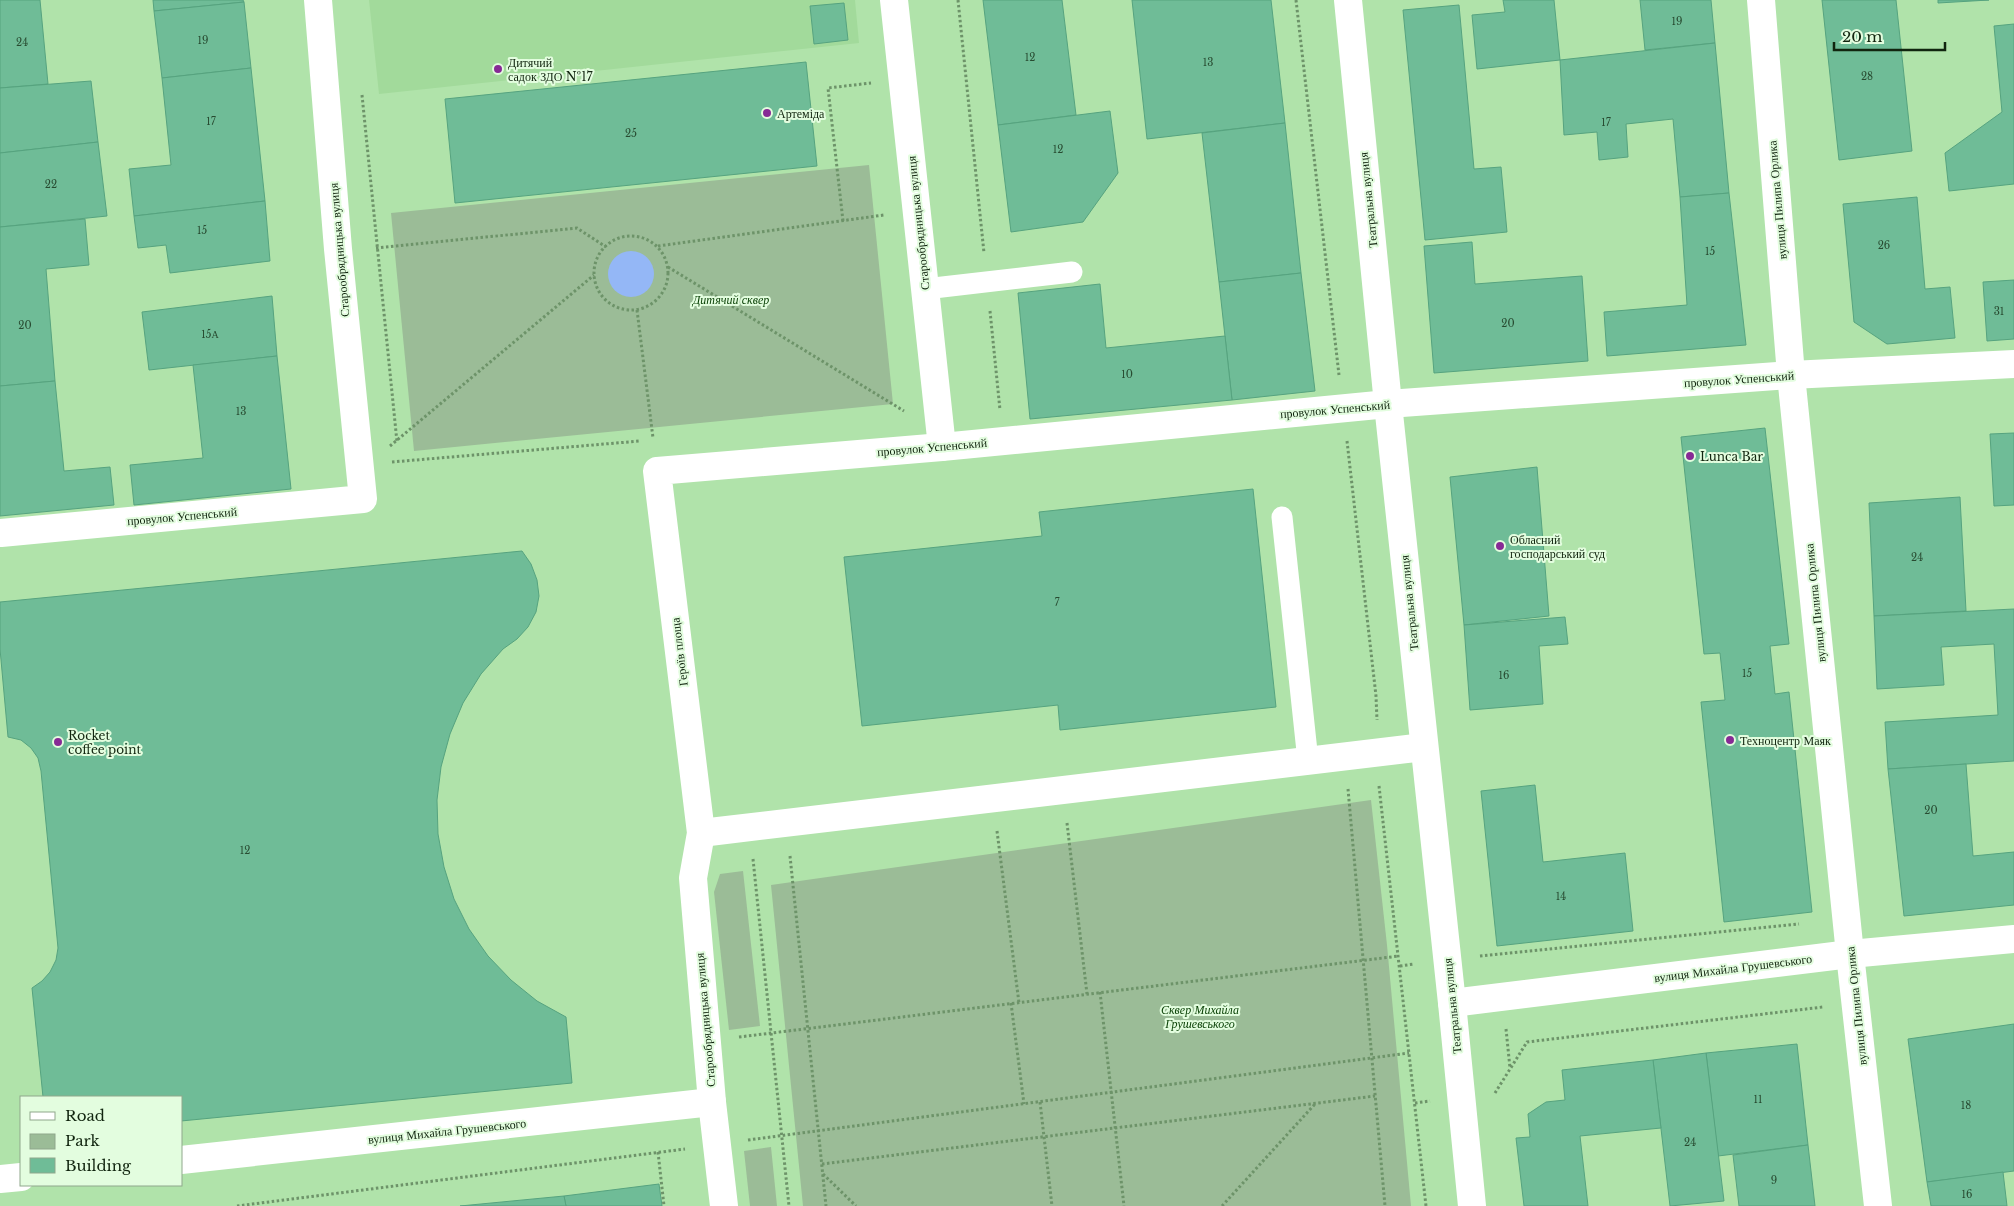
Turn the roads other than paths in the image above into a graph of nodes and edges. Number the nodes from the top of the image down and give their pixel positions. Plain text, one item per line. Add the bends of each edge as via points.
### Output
1 (318, 0) edge
2 (894, 0) edge
3 (1348, 0) edge
4 (1761, 0) edge
5 (1072, 272) dead end
6 (925, 289) junction
7 (2014, 364) edge
8 (1791, 375) junction
9 (1388, 404) junction
10 (942, 446) junction
11 (657, 470) joint
12 (363, 499) joint
13 (1282, 517) dead end
14 (1, 533) edge
15 (1424, 747) junction
16 (1308, 761) junction
17 (701, 833) junction
18 (2014, 939) edge
19 (1850, 954) junction
20 (1452, 1003) junction
21 (712, 1102) junction
22 (182, 1160) edge
23 (20, 1177) edge
24 (0, 1179) edge
25 (724, 1206) edge
26 (1472, 1206) edge
27 (1878, 1206) edge

1 - 12 street, Старообрядницька вулиця
2 - 6 street, Старообрядницька вулиця
3 - 9 street, Театральна вулиця
4 - 8 street, вулиця Пилипа Орлика
5 - 6 lane
6 - 10 street, Старообрядницька вулиця
7 - 8 street, провулок Успенський
8 - 9 street, провулок Успенський
8 - 19 street, вулиця Пилипа Орлика
9 - 10 street, провулок Успенський
9 - 15 street, Театральна вулиця
10 - 11 street, провулок Успенський
11 - 17 street, Героїв площа
12 - 14 street, провулок Успенський
13 - 16 lane
15 - 16 street
15 - 20 street, Театральна вулиця
16 - 17 street
17 - 21 street, Старообрядницька вулиця via 693,878
18 - 19 street, вулиця Михайла Грушевського
19 - 20 street, вулиця Михайла Грушевського
19 - 27 street, вулиця Пилипа Орлика
20 - 26 street, Театральна вулиця
21 - 22 street, вулиця Михайла Грушевського
21 - 25 street, Старообрядницька вулиця
23 - 24 street

